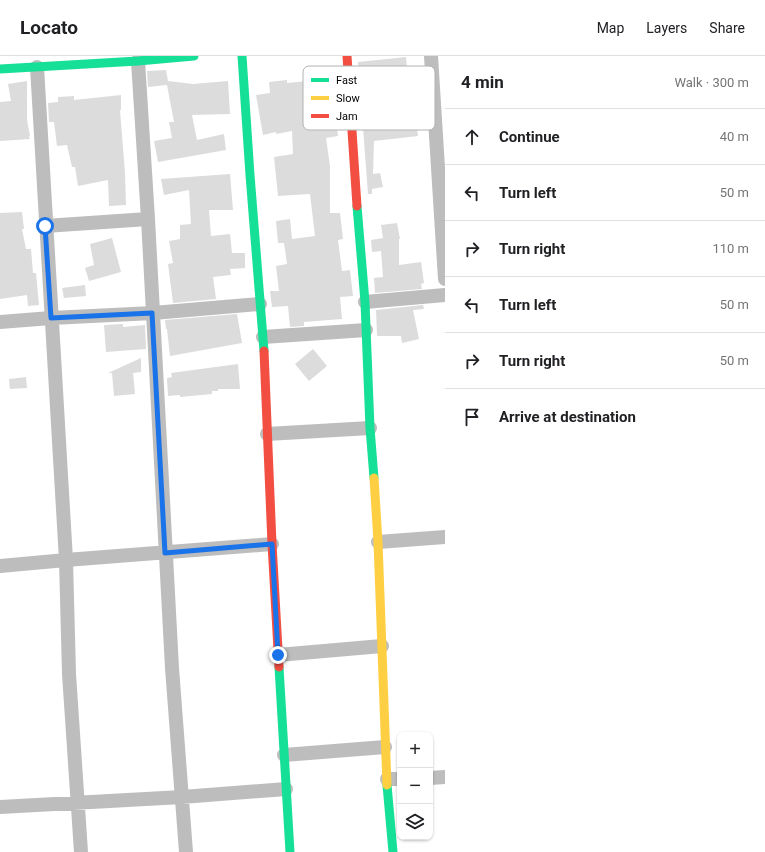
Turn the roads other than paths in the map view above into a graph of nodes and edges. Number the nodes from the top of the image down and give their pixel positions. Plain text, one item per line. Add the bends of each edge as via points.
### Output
1 (194, 56) edge
2 (242, 56) edge
3 (346, 56) edge
4 (431, 56) edge
5 (138, 61) junction
6 (347, 66) edge
7 (432, 66) edge
8 (37, 67) junction
9 (0, 69) edge
10 (435, 109) edge
11 (352, 130) edge
12 (442, 202) edge
13 (148, 219) junction
14 (45, 226) junction
15 (445, 279) edge
16 (445, 296) edge
17 (365, 302) junction
18 (260, 304) junction
19 (152, 313) junction
20 (51, 318) junction
21 (0, 322) edge
22 (366, 330) junction
23 (263, 337) junction
24 (370, 428) junction
25 (267, 434) junction
26 (445, 537) edge
27 (378, 542) junction
28 (272, 544) junction
29 (165, 553) junction
30 (66, 560) junction
31 (0, 566) edge
32 (382, 646) junction
33 (278, 655) junction
34 (386, 748) junction
35 (284, 755) junction
36 (445, 777) edge
37 (433, 778) edge
38 (393, 779) edge
39 (286, 789) junction
40 (182, 797) junction
41 (77, 803) junction
42 (0, 807) edge
43 (81, 852) edge
44 (186, 852) edge
45 (290, 852) edge
46 (393, 852) edge

1 - 5 street
2 - 18 street
3 - 6 street
4 - 7 street
5 - 8 street
5 - 13 street
8 - 9 street
8 - 14 street
10 - 12 street
11 - 17 street
12 - 15 street
13 - 14 street
13 - 19 street
14 - 20 street
16 - 17 street
17 - 22 street
18 - 19 street
18 - 23 street
19 - 20 street
19 - 29 street
20 - 21 street
20 - 30 street
22 - 23 street
22 - 24 street
23 - 25 street
24 - 25 street
24 - 27 street
25 - 28 street
26 - 27 street
27 - 32 street
28 - 29 street
28 - 33 street
29 - 30 street
29 - 40 street
30 - 31 street
30 - 41 street via 69,674
32 - 33 street
32 - 34 street
33 - 35 street
34 - 35 street
34 - 38 street
35 - 39 street
36 - 37 street
38 - 46 street
39 - 40 street
39 - 45 street
40 - 41 street
40 - 44 street
41 - 42 street
41 - 43 street

